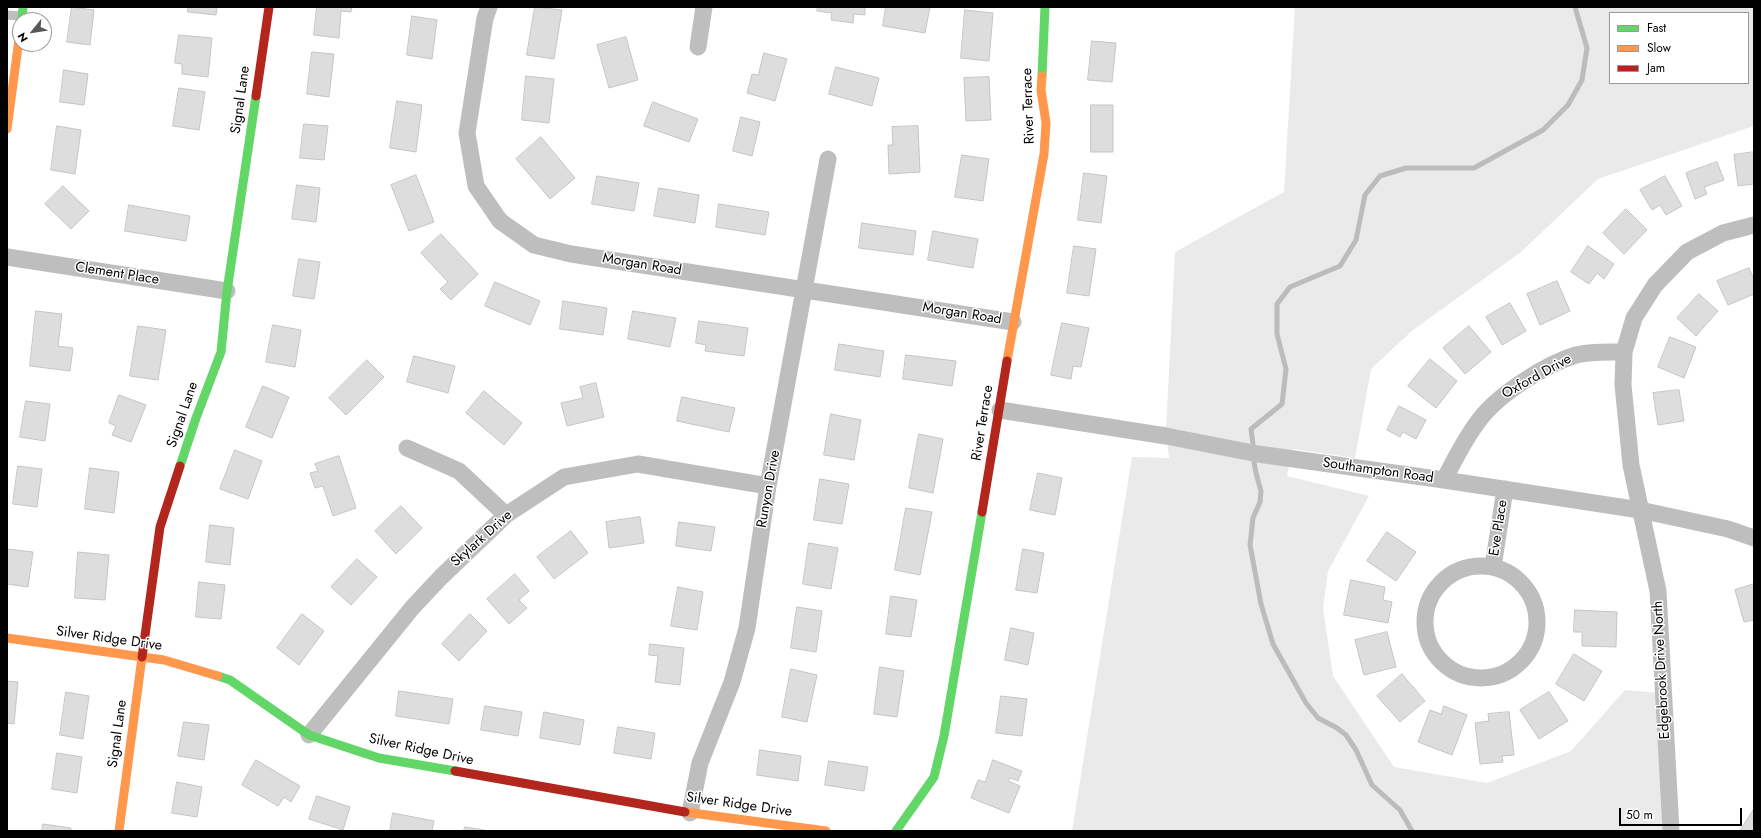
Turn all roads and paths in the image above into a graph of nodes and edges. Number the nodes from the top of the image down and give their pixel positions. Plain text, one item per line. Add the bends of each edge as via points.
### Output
1 (269, 7) edge
2 (489, 7) edge
3 (704, 7) edge
4 (1045, 7) edge
5 (698, 47) dead end
6 (17, 52) edge
7 (7, 129) edge
8 (828, 159) dead end
9 (1754, 225) edge
10 (7, 257) edge
11 (227, 290) junction
12 (804, 290) junction
13 (1013, 322) junction
14 (1624, 352) junction
15 (1000, 410) junction
16 (407, 448) dead end
17 (1444, 480) junction
18 (768, 486) junction
19 (1505, 490) junction
20 (1640, 510) junction
21 (506, 515) junction
22 (1754, 538) edge
23 (1493, 567) junction
24 (7, 638) edge
25 (143, 658) junction
26 (309, 735) junction
27 (690, 813) junction
28 (119, 831) edge
29 (826, 831) edge
30 (896, 831) edge
31 (1671, 831) edge

1 - 11 street, Signal Lane
2 - 12 street, Morgan Road via 485,18 467,133 476,186 500,221 534,245 572,254
3 - 5 street
4 - 13 street, River Terrace via 1041,90 1046,123 1044,154
6 - 7 street
8 - 12 street, Runyon Drive
9 - 14 street, Edgebrook Drive North via 1723,233 1687,252 1655,285 1634,318
10 - 11 street, Clement Place
11 - 25 street, Signal Lane via 221,352 160,527
12 - 13 street, Morgan Road
12 - 18 street, Runyon Drive
13 - 15 street, River Terrace
14 - 17 street, Oxford Drive via 1601,351 1576,355 1557,362 1517,385 1498,399 1480,418 1466,438
14 - 20 street, Edgebrook Drive North via 1622,385 1631,465
15 - 17 street, Southampton Road via 1166,436 1258,454
15 - 30 street, River Terrace via 944,736 934,777
16 - 21 street via 459,471
17 - 19 street, Southampton Road
18 - 21 street, Skylark Drive via 638,464 564,477
18 - 27 street, Runyon Drive via 747,628 732,682 700,763
19 - 20 street, Southampton Road
19 - 23 street, Eve Place
20 - 22 street, Southampton Road via 1728,529
20 - 31 street, Edgebrook Drive North via 1658,591
21 - 26 street, Skylark Drive via 412,608
23 - 23 street, Eve Place via 1508,573 1532,597 1537,614 1536,631 1531,647 1521,661 1507,671 1491,677 1474,677 1457,672 1442,662 1432,647 1426,630 1426,612 1432,595 1443,581 1458,571 1475,566
24 - 25 street, Silver Ridge Drive
25 - 26 street, Silver Ridge Drive via 164,660 230,680
25 - 28 street, Signal Lane
26 - 27 street, Silver Ridge Drive via 386,760
27 - 29 street, Silver Ridge Drive

